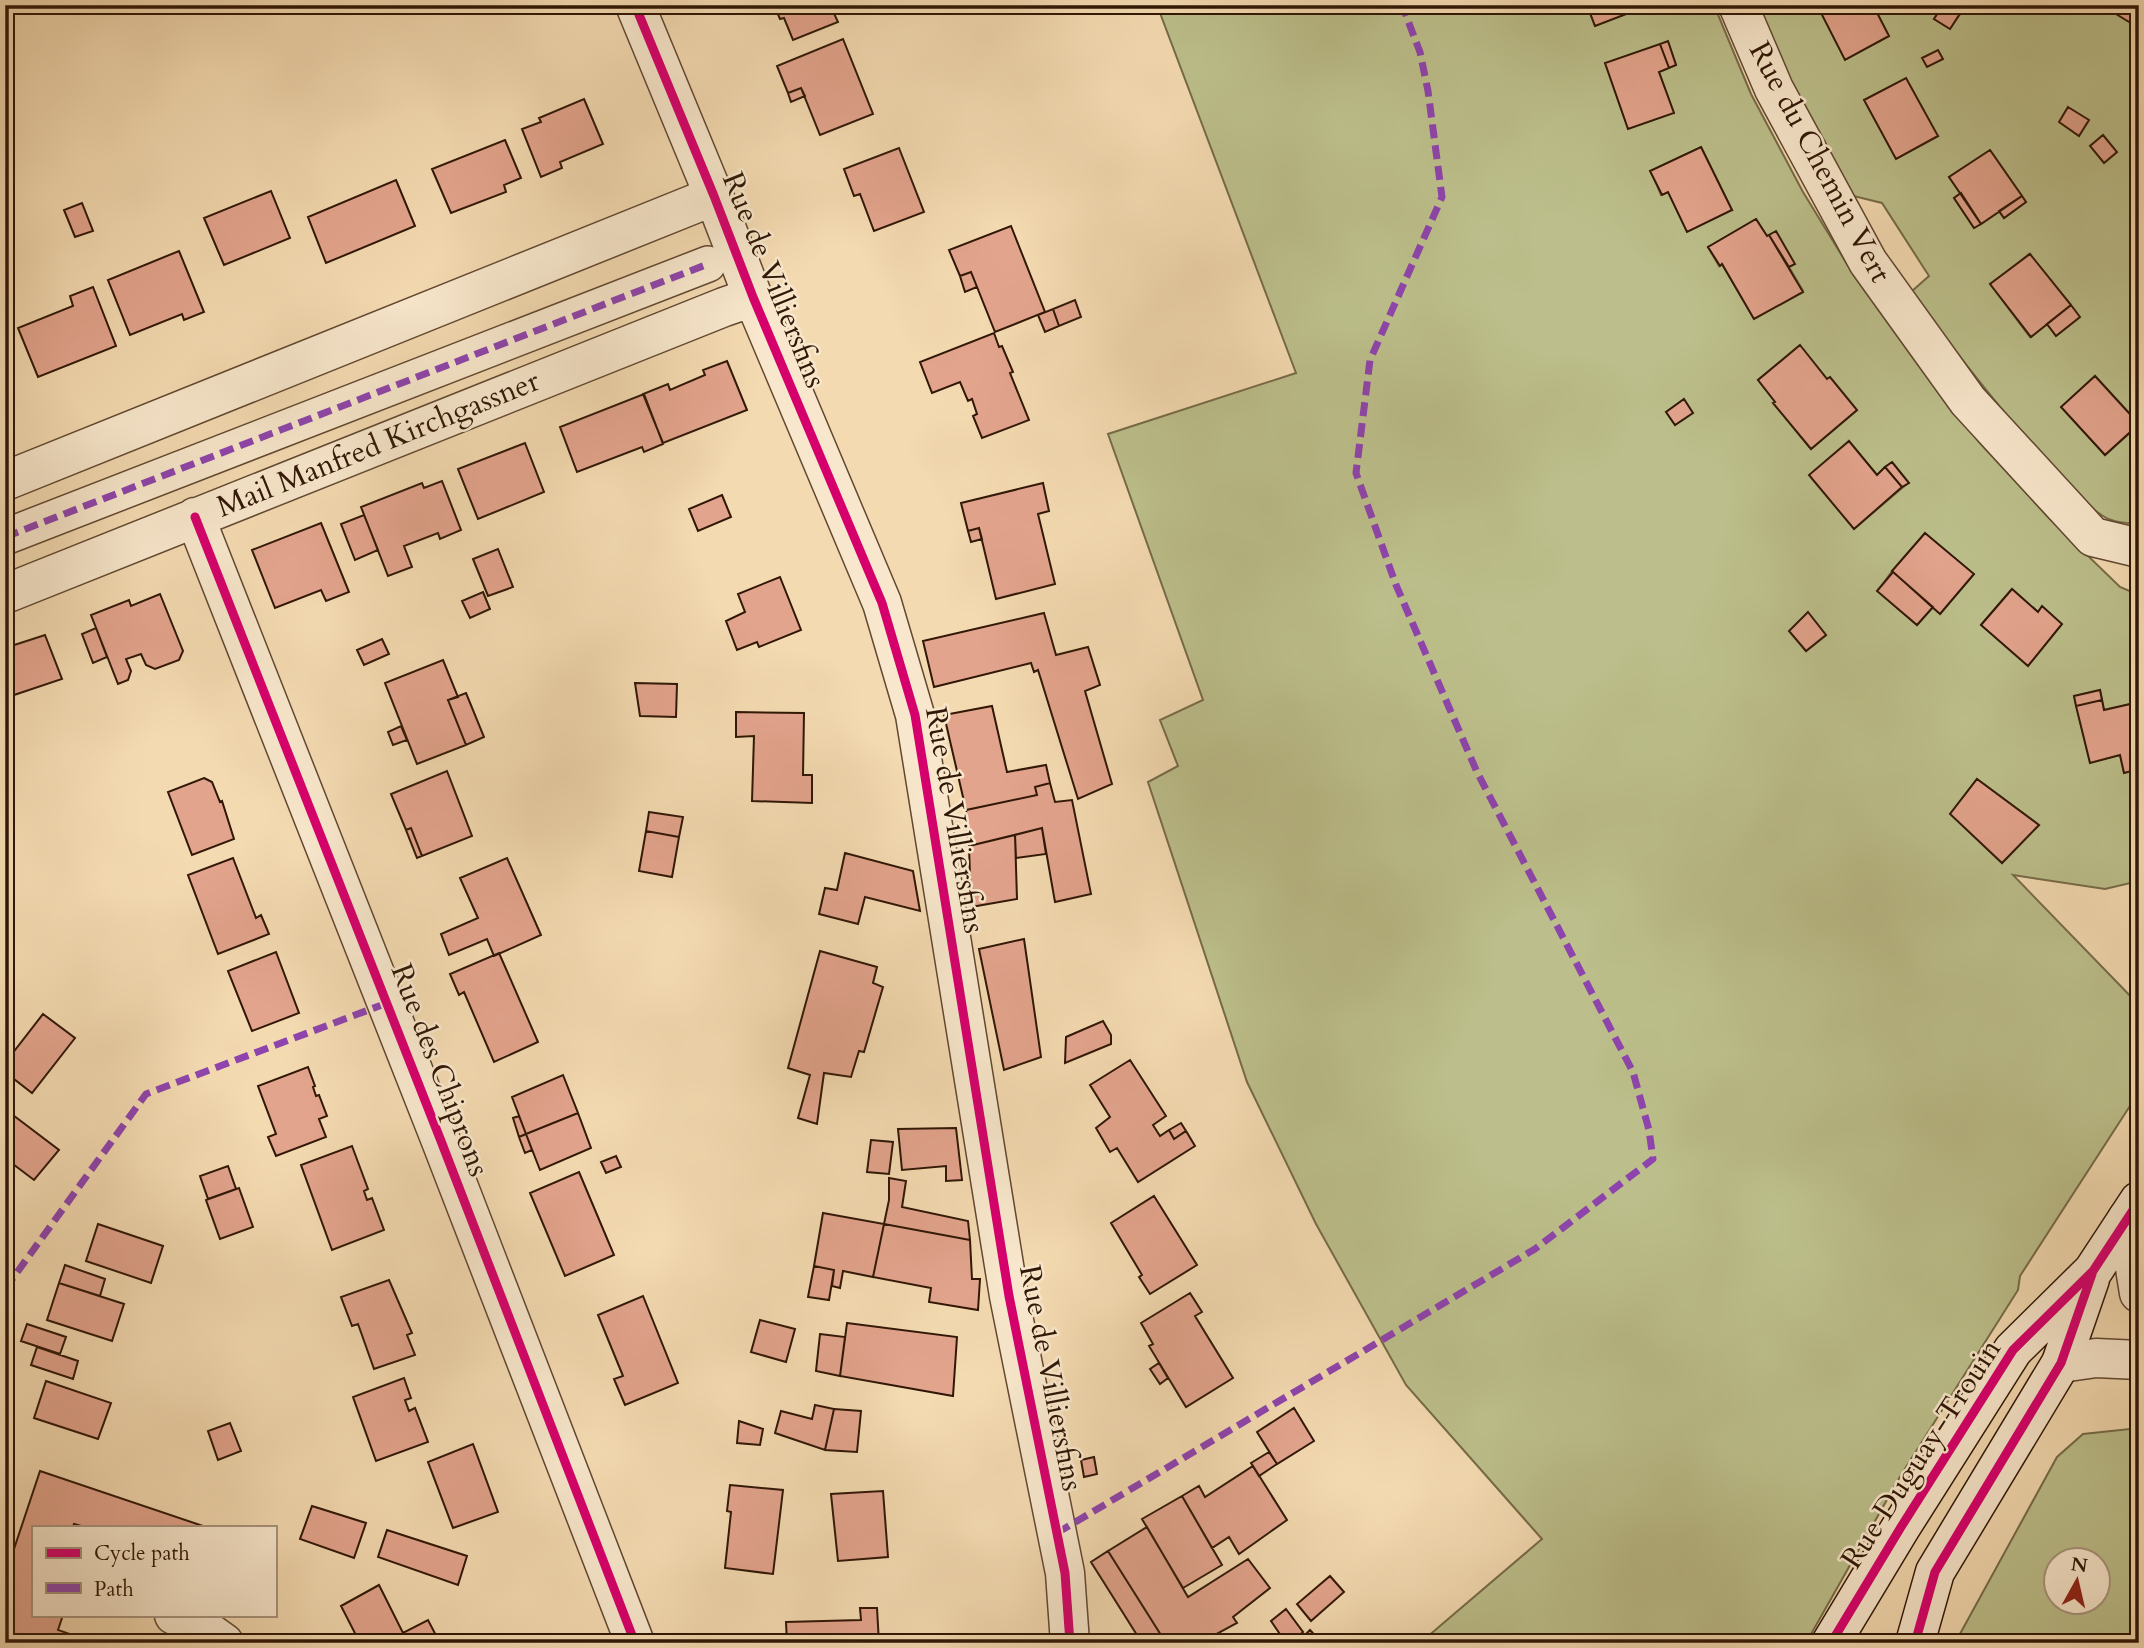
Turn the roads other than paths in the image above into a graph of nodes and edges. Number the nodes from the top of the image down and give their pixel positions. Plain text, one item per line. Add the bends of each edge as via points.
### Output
1 (635, 5) edge
2 (1738, 5) edge
3 (714, 196) junction
4 (708, 264) dead end
5 (752, 297) junction
6 (5, 481) edge
7 (195, 517) junction
8 (5, 537) edge
9 (2139, 548) edge
10 (5, 594) edge
11 (2133, 1210) edge
12 (2093, 1271) junction
13 (2139, 1293) edge
14 (2139, 1360) edge
15 (2061, 1363) junction
16 (176, 1616) edge
17 (224, 1643) edge
18 (635, 1643) edge
19 (1070, 1643) edge
20 (1831, 1643) edge
21 (1915, 1643) edge

1 - 3 street, Rue de Villiersfins
2 - 9 street, Rue du Chemin Vert via 1774,89 1868,262 1968,401 2093,537
3 - 5 street, Rue de Villiersfins
3 - 6 street
4 - 8 street, Mail Manfred Kirchgassner
5 - 7 street, Mail Manfred Kirchgassner
5 - 19 street, Rue de Villiersfins via 882,603 915,715 1009,1296 1065,1573
7 - 10 street, Mail Manfred Kirchgassner
7 - 18 street, Rue des Chiprons
11 - 12 street, Rue Duguay-Trouin
11 - 13 street
12 - 15 street, Rue Duguay-Trouin
12 - 20 street, Rue Duguay-Trouin via 2013,1350
14 - 15 street via 2095,1358
15 - 21 street, Rue Duguay-Trouin via 1935,1572
16 - 17 street

